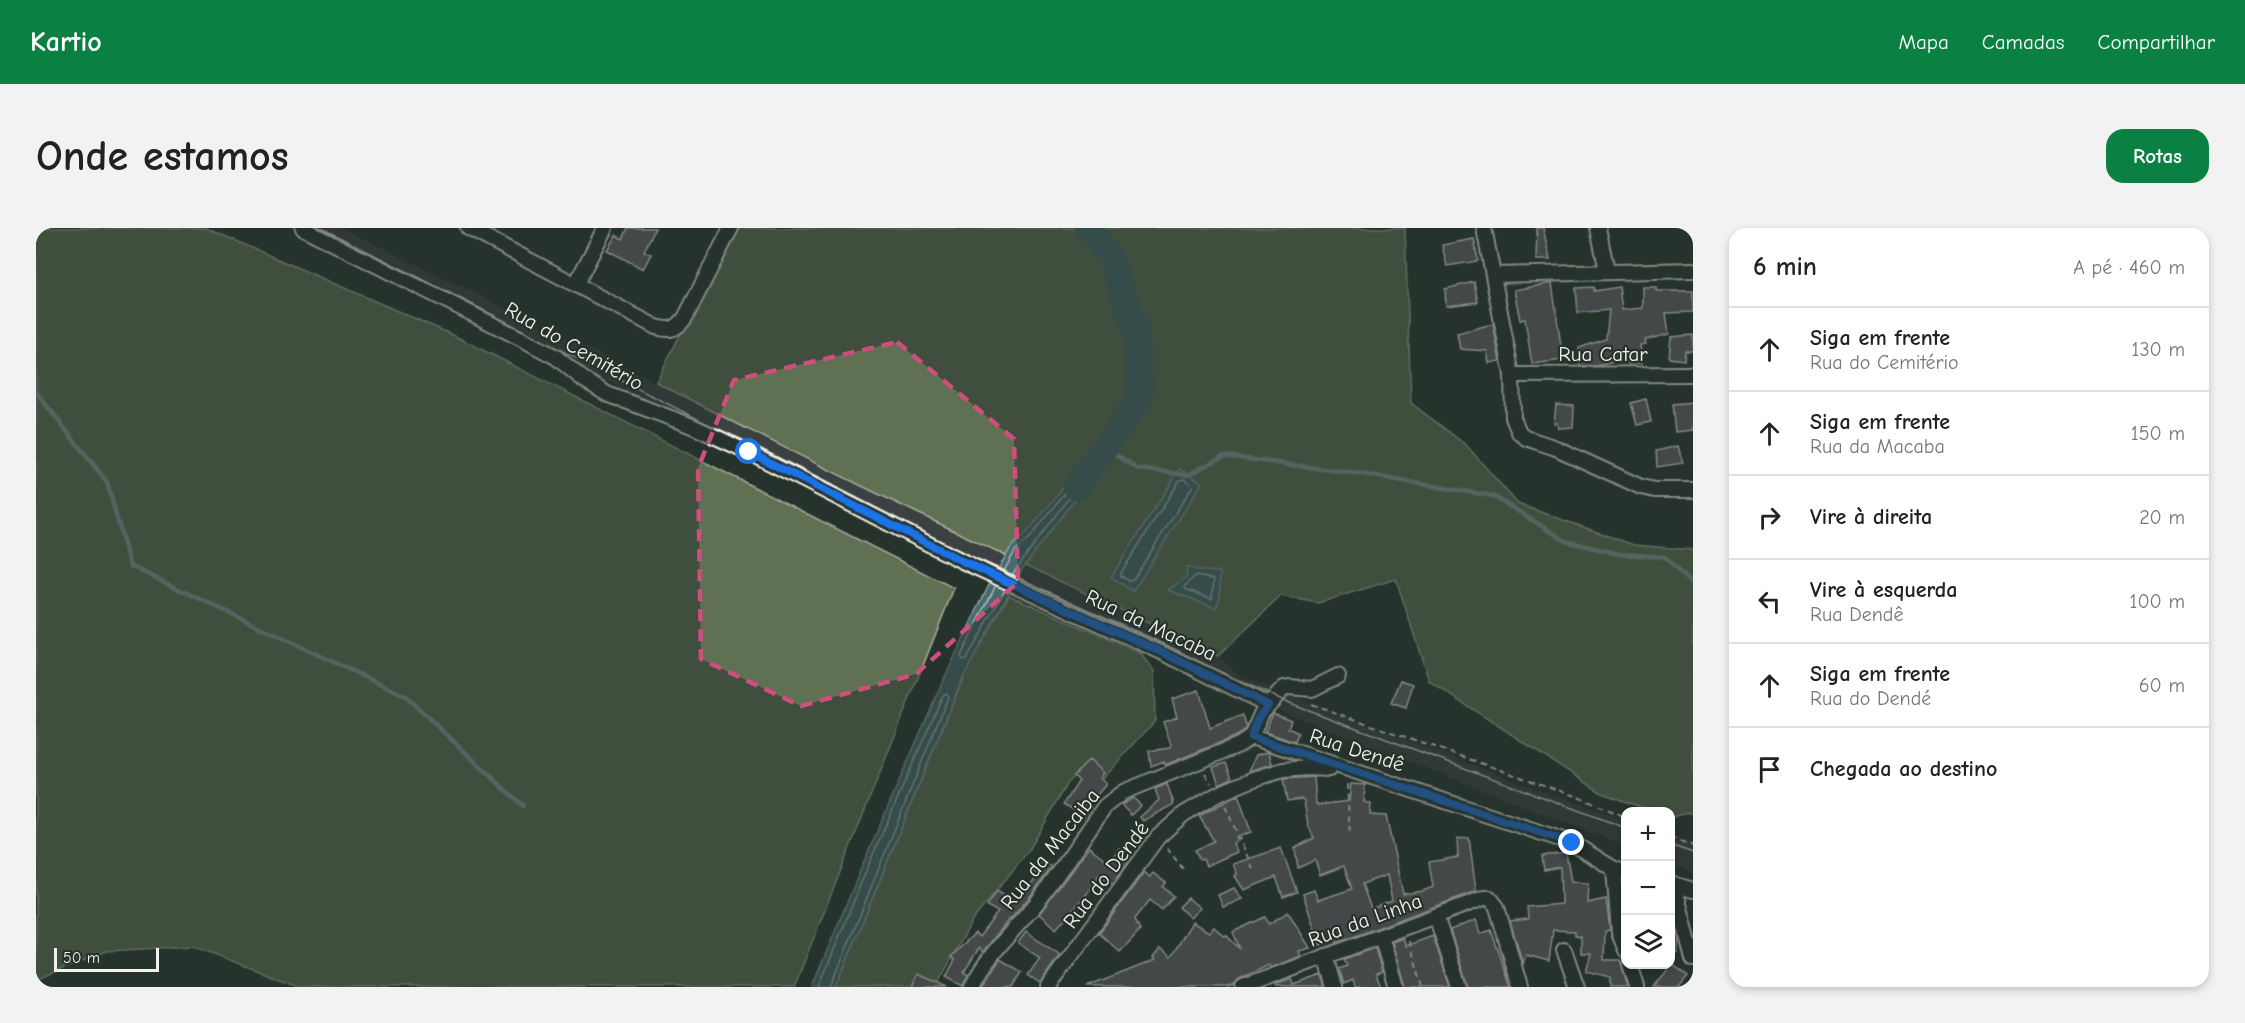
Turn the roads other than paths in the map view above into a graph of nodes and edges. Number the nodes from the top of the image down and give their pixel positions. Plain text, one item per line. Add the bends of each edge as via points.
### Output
1 (303, 228) edge
2 (468, 228) edge
3 (605, 228) edge
4 (731, 228) edge
5 (1484, 228) edge
6 (1598, 228) edge
7 (484, 231) edge
8 (1693, 270) edge
9 (1607, 271) junction
10 (1494, 275) junction
11 (576, 284) junction
12 (1693, 374) edge
13 (1512, 375) junction
14 (1693, 490) edge
15 (1015, 586) joint
16 (1338, 676) dead end
17 (1268, 705) junction
18 (1251, 737) junction
19 (1346, 769) junction
20 (1620, 871) edge
21 (1675, 885) edge
22 (1693, 890) edge
23 (1675, 895) edge
24 (1436, 916) junction
25 (1381, 936) junction
26 (1621, 939) edge
27 (1564, 950) dead end
28 (1326, 956) junction
29 (1693, 959) edge
30 (1632, 969) edge
31 (1269, 982) edge
32 (972, 987) edge
33 (1048, 987) edge
34 (1243, 987) edge
35 (1335, 987) edge
36 (1396, 987) edge
37 (1460, 987) edge
38 (1520, 987) edge
39 (1577, 987) edge
40 (1637, 987) edge

1 - 15 street, Rua do Cemitério via 556,357 607,394 749,452
2 - 7 street
3 - 11 street
4 - 11 street via 685,318 672,330 656,327
5 - 10 street
6 - 9 street
7 - 11 street
8 - 9 street
9 - 10 street
10 - 13 street
12 - 13 street, Rua Catar
13 - 14 street via 1513,418 1526,438 1641,487
15 - 17 street, Rua da Macaba
16 - 17 street via 1312,689 1287,687
17 - 18 street
18 - 19 street, Rua Dendê
18 - 32 street, Rua da Macaiba via 1123,792 1105,806
19 - 20 street, Rua Dendê via 1572,843
19 - 33 street, Rua do Dendé via 1283,770 1218,794 1185,814 1158,837
20 - 26 street
21 - 22 street
23 - 29 street
24 - 25 street, Rua da Linha
24 - 37 street
24 - 38 street, Rua da Linha via 1490,898 1497,907
25 - 28 street, Rua da Linha
25 - 36 street
27 - 39 street
28 - 31 street, Rua da Linha
28 - 35 street
30 - 40 street
31 - 34 street, Rua da Linha

